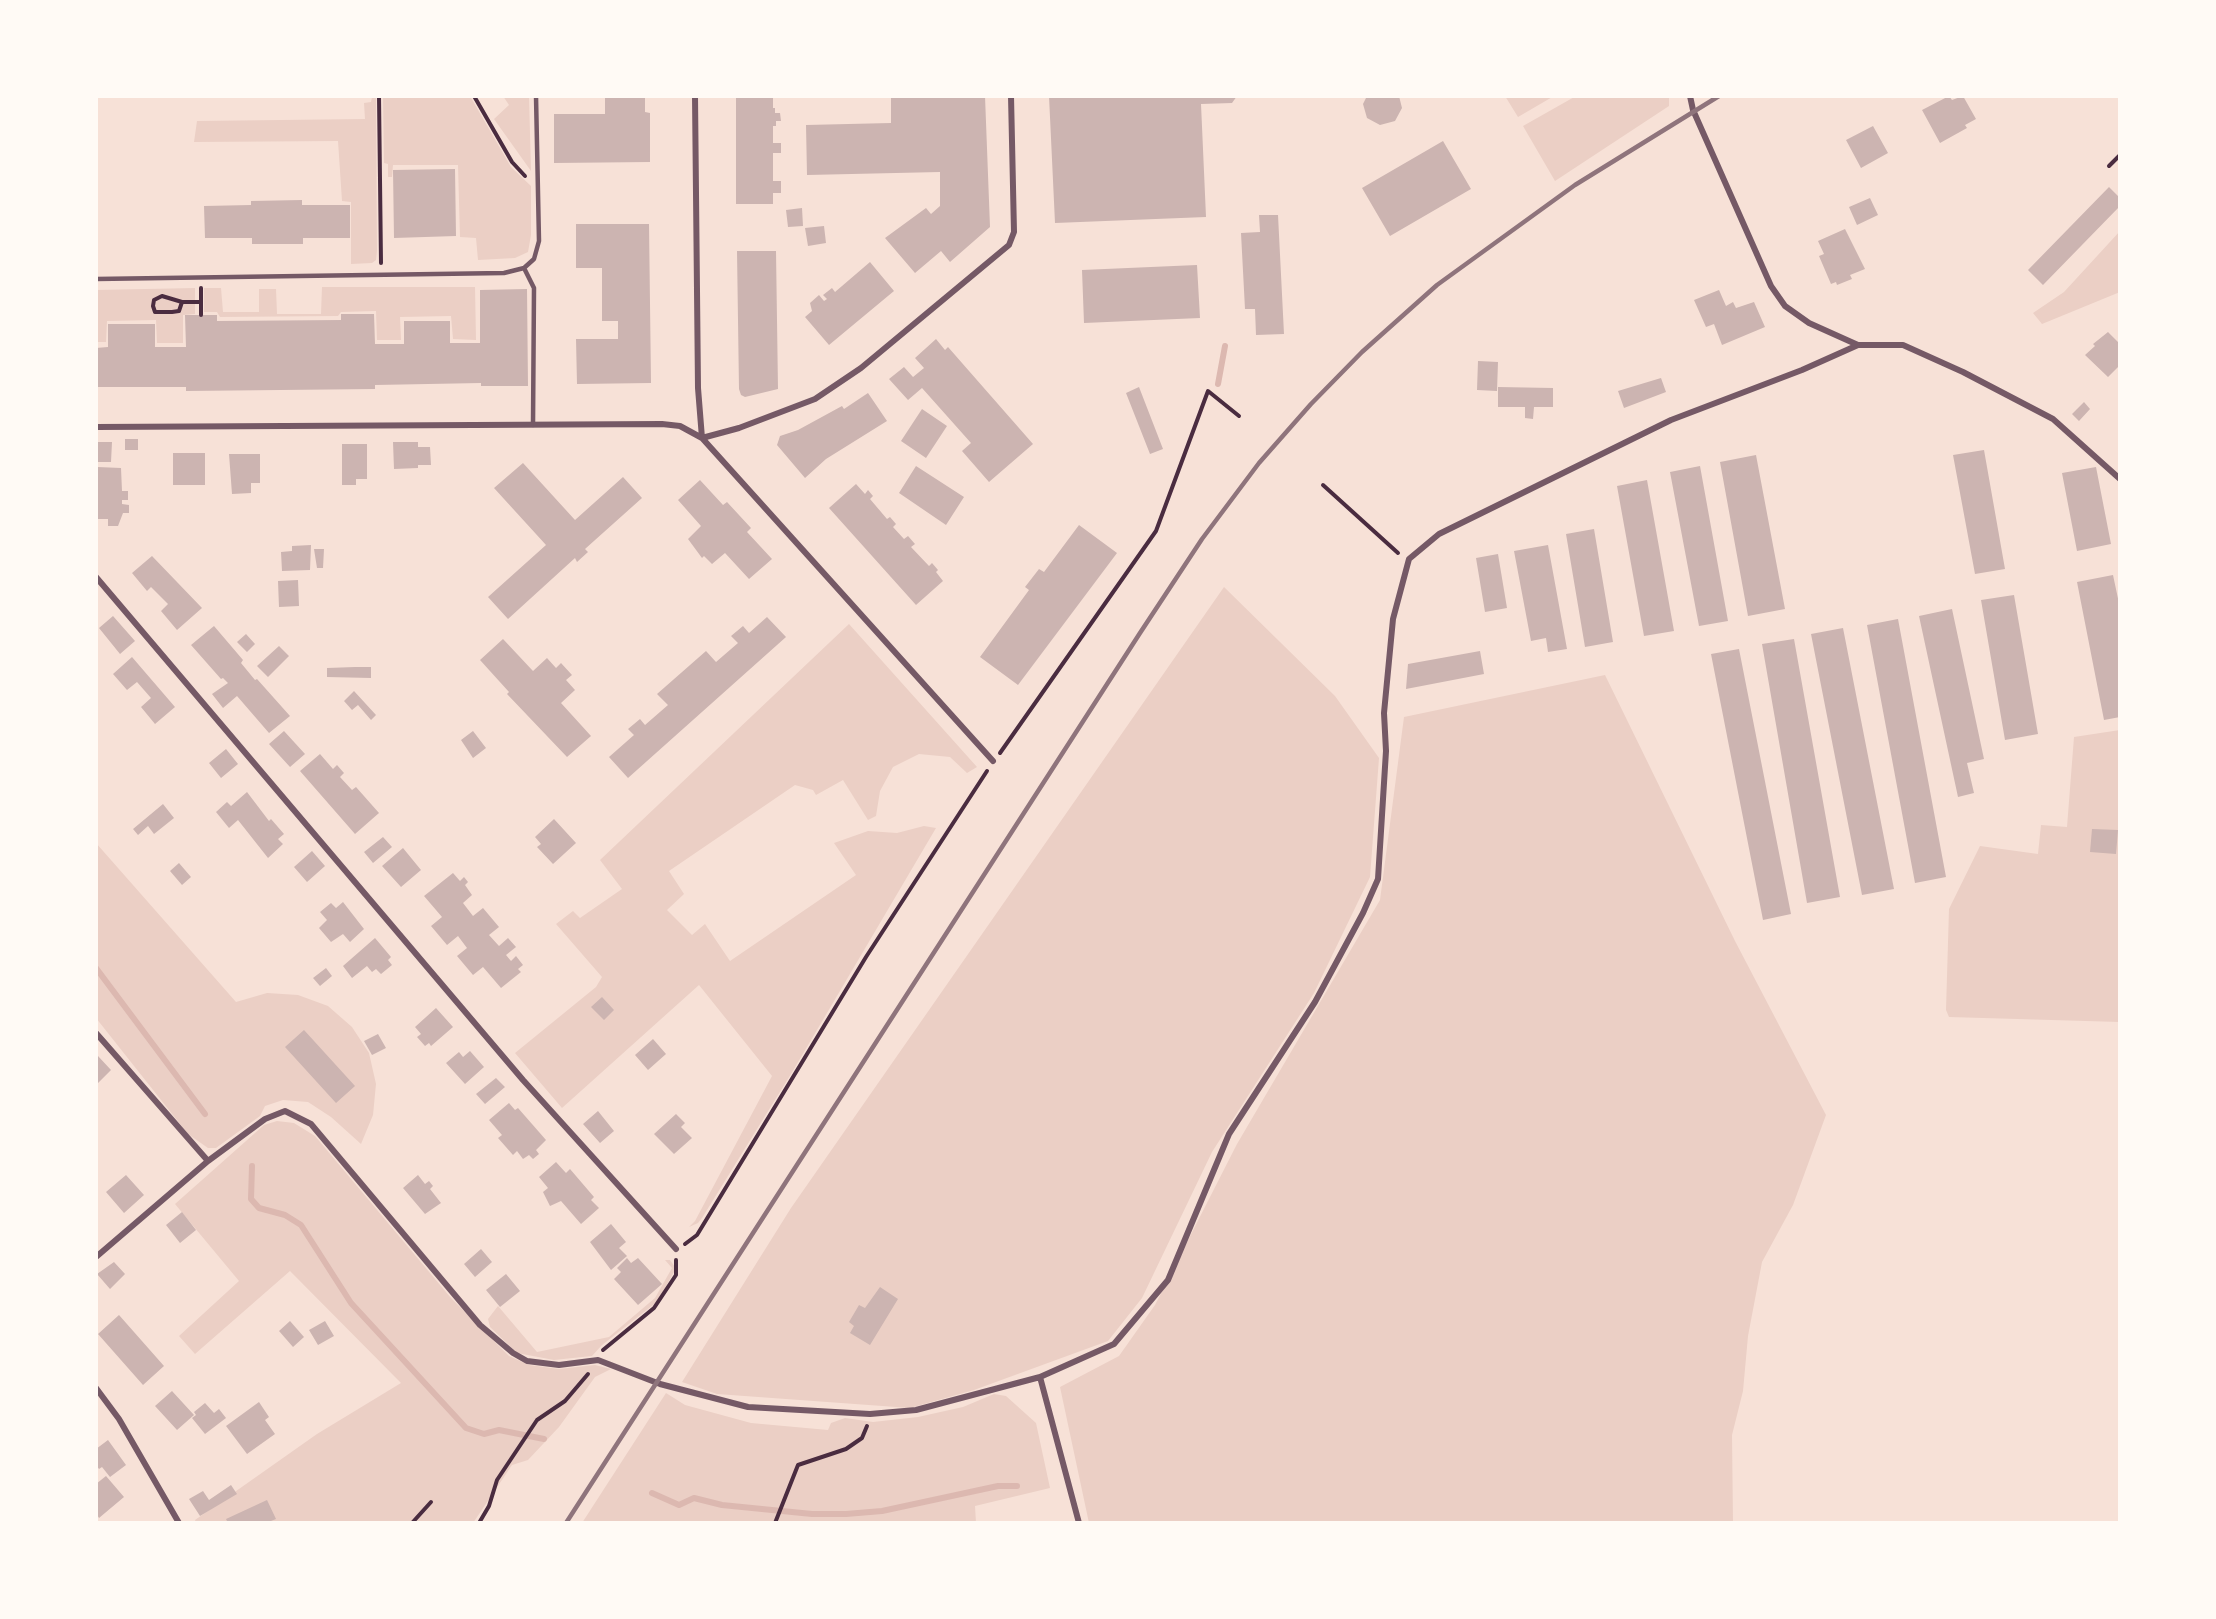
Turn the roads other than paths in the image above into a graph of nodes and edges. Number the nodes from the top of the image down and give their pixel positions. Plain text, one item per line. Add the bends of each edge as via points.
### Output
1 (536, 96) edge
2 (695, 96) edge
3 (1011, 96) edge
4 (1690, 96) edge
5 (525, 268) junction
6 (96, 279) edge
7 (1858, 345) junction
8 (533, 424) junction
9 (96, 427) edge
10 (702, 438) junction
11 (2120, 479) edge
12 (96, 577) edge
13 (993, 761) road end
14 (96, 1033) edge
15 (208, 1161) junction
16 (676, 1249) road end
17 (96, 1257) edge
18 (1040, 1377) junction
19 (96, 1388) edge
20 (179, 1523) edge
21 (1079, 1523) edge

1 - 5 lane via 539,241 534,259
2 - 10 street
3 - 10 street via 1014,232 1009,245 861,368 815,399 739,429
4 - 7 street via 1771,286 1785,306 1809,323
5 - 6 lane via 504,273
5 - 8 lane via 534,288
7 - 11 street via 1903,345 1963,372 2053,419
7 - 18 street via 1671,420 1439,534 1409,559 1393,619 1384,713 1386,751 1378,879 1363,913 1315,1002 1229,1134 1168,1280 1114,1344
8 - 9 street
8 - 10 street via 662,423 680,426
10 - 13 street
12 - 16 street via 523,1080
14 - 15 street
15 - 17 street
15 - 18 street via 266,1119 285,1111 299,1116 311,1124 480,1325 513,1353 542,1364 598,1360 660,1384 748,1407 870,1414 916,1410
18 - 21 street
19 - 20 street via 119,1419

